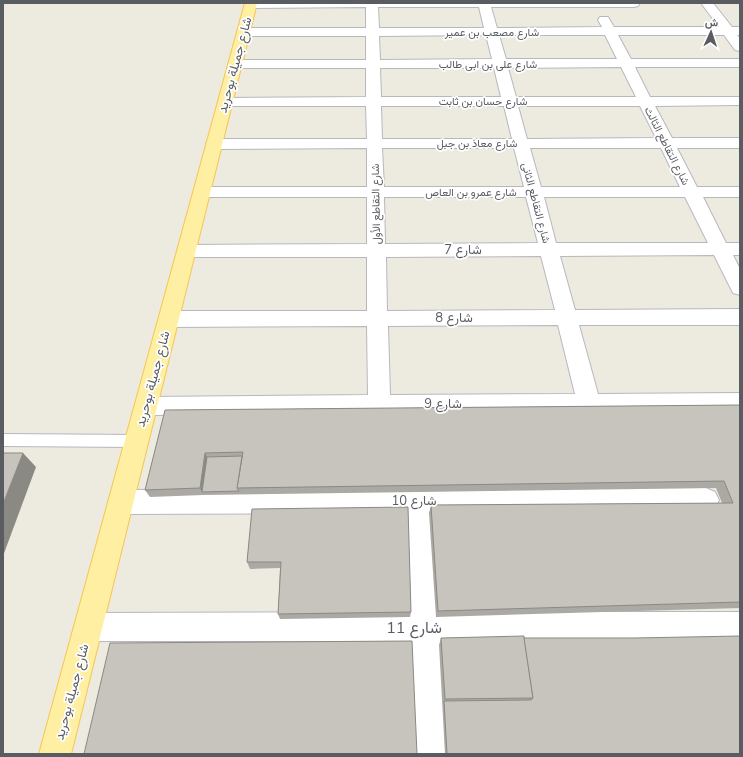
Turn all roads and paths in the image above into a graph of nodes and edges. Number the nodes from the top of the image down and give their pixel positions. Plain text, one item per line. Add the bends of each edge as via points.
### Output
1 (251, 3) edge
2 (484, 3) edge
3 (595, 3) edge
4 (634, 3) edge
5 (707, 3) edge
6 (372, 4) edge
7 (734, 31) edge
8 (243, 32) junction
9 (373, 32) junction
10 (491, 32) junction
11 (609, 32) junction
12 (740, 47) edge
13 (626, 63) junction
14 (740, 63) edge
15 (235, 64) junction
16 (373, 64) junction
17 (500, 64) junction
18 (510, 101) junction
19 (645, 101) junction
20 (740, 101) edge
21 (225, 102) junction
22 (374, 102) junction
23 (521, 143) junction
24 (666, 143) junction
25 (740, 143) edge
26 (214, 144) junction
27 (375, 144) junction
28 (202, 192) junction
29 (376, 192) junction
30 (534, 192) junction
31 (691, 192) junction
32 (740, 192) edge
33 (720, 249) junction
34 (740, 249) edge
35 (377, 250) junction
36 (549, 250) junction
37 (186, 251) junction
38 (740, 288) edge
39 (740, 317) edge
40 (378, 318) junction
41 (567, 318) junction
42 (169, 319) junction
43 (740, 402) edge
44 (589, 403) junction
45 (379, 404) junction
46 (146, 406) junction
47 (3, 440) edge
48 (137, 441) junction
49 (706, 500) dead end
50 (420, 501) junction
51 (121, 502) junction
52 (740, 626) edge
53 (89, 627) junction
54 (426, 628) junction
55 (56, 754) edge
56 (432, 754) edge

1 - 6 street
1 - 8 main road, شارع جميلة بوحريد
2 - 3 street
2 - 6 street
2 - 10 street, شارع التقاطع الثانى
3 - 4 street
3 - 11 street, شارع التقاطع الثالث
5 - 7 street
6 - 9 street, شارع التقاطع الأول
7 - 11 street, شارع مصعب بن عمير
7 - 12 street
8 - 9 street, شارع مصعب بن عمير
8 - 15 main road, شارع جميلة بوحريد
9 - 10 street, شارع مصعب بن عمير
9 - 16 street, شارع التقاطع الأول
10 - 11 street, شارع مصعب بن عمير
10 - 17 street, شارع التقاطع الثانى
11 - 13 street, شارع التقاطع الثالث
13 - 14 street, شارع على بن ابى طالب
13 - 17 street, شارع على بن ابى طالب
13 - 19 street, شارع التقاطع الثالث
15 - 16 street, شارع على بن ابى طالب
15 - 21 main road, شارع جميلة بوحريد
16 - 17 street, شارع على بن ابى طالب
16 - 22 street, شارع التقاطع الأول
17 - 18 street, شارع التقاطع الثانى
18 - 19 street, شارع حسان بن ثابت
18 - 22 street, شارع حسان بن ثابت
18 - 23 street, شارع التقاطع الثانى
19 - 20 street, شارع حسان بن ثابت
19 - 24 street, شارع التقاطع الثالث
21 - 22 street, شارع حسان بن ثابت
21 - 26 main road, شارع جميلة بوحريد
22 - 27 street, شارع التقاطع الأول
23 - 24 street, شارع معاذ بن جبل
23 - 27 street, شارع معاذ بن جبل
23 - 30 street, شارع التقاطع الثانى
24 - 25 street, شارع معاذ بن جبل
24 - 31 street, شارع التقاطع الثالث
26 - 27 street, شارع معاذ بن جبل
26 - 28 main road, شارع جميلة بوحريد
27 - 29 street, شارع التقاطع الأول
28 - 29 street, شارع عمرو بن العاص
28 - 37 main road, شارع جميلة بوحريد
29 - 30 street, شارع عمرو بن العاص
29 - 35 street, شارع التقاطع الأول
30 - 31 street, شارع عمرو بن العاص
30 - 36 street, شارع التقاطع الثانى
31 - 32 street, شارع عمرو بن العاص
31 - 33 street, شارع التقاطع الثالث
33 - 34 street, شارع 7
33 - 36 street, شارع 7
33 - 38 street, شارع التقاطع الثالث
35 - 36 street, شارع 7
35 - 37 street, شارع 7
35 - 40 street, شارع التقاطع الأول
36 - 41 street, شارع التقاطع الثانى
37 - 42 main road, شارع جميلة بوحريد
39 - 41 street, شارع 8
40 - 41 street, شارع 8
40 - 42 street, شارع 8
40 - 45 street, شارع التقاطع الأول
41 - 44 street, شارع التقاطع الثانى
42 - 46 main road, شارع جميلة بوحريد
43 - 44 street, شارع 9
44 - 45 street, شارع 9
45 - 46 street, شارع 9
46 - 48 main road, شارع جميلة بوحريد
47 - 48 lane
48 - 51 main road, شارع جميلة بوحريد
49 - 50 street, شارع 10
50 - 51 street, شارع 10
50 - 54 street
51 - 53 main road, شارع جميلة بوحريد
52 - 54 street, شارع 11
53 - 54 street, شارع 11
53 - 55 main road, شارع جميلة بوحريد
54 - 56 street

